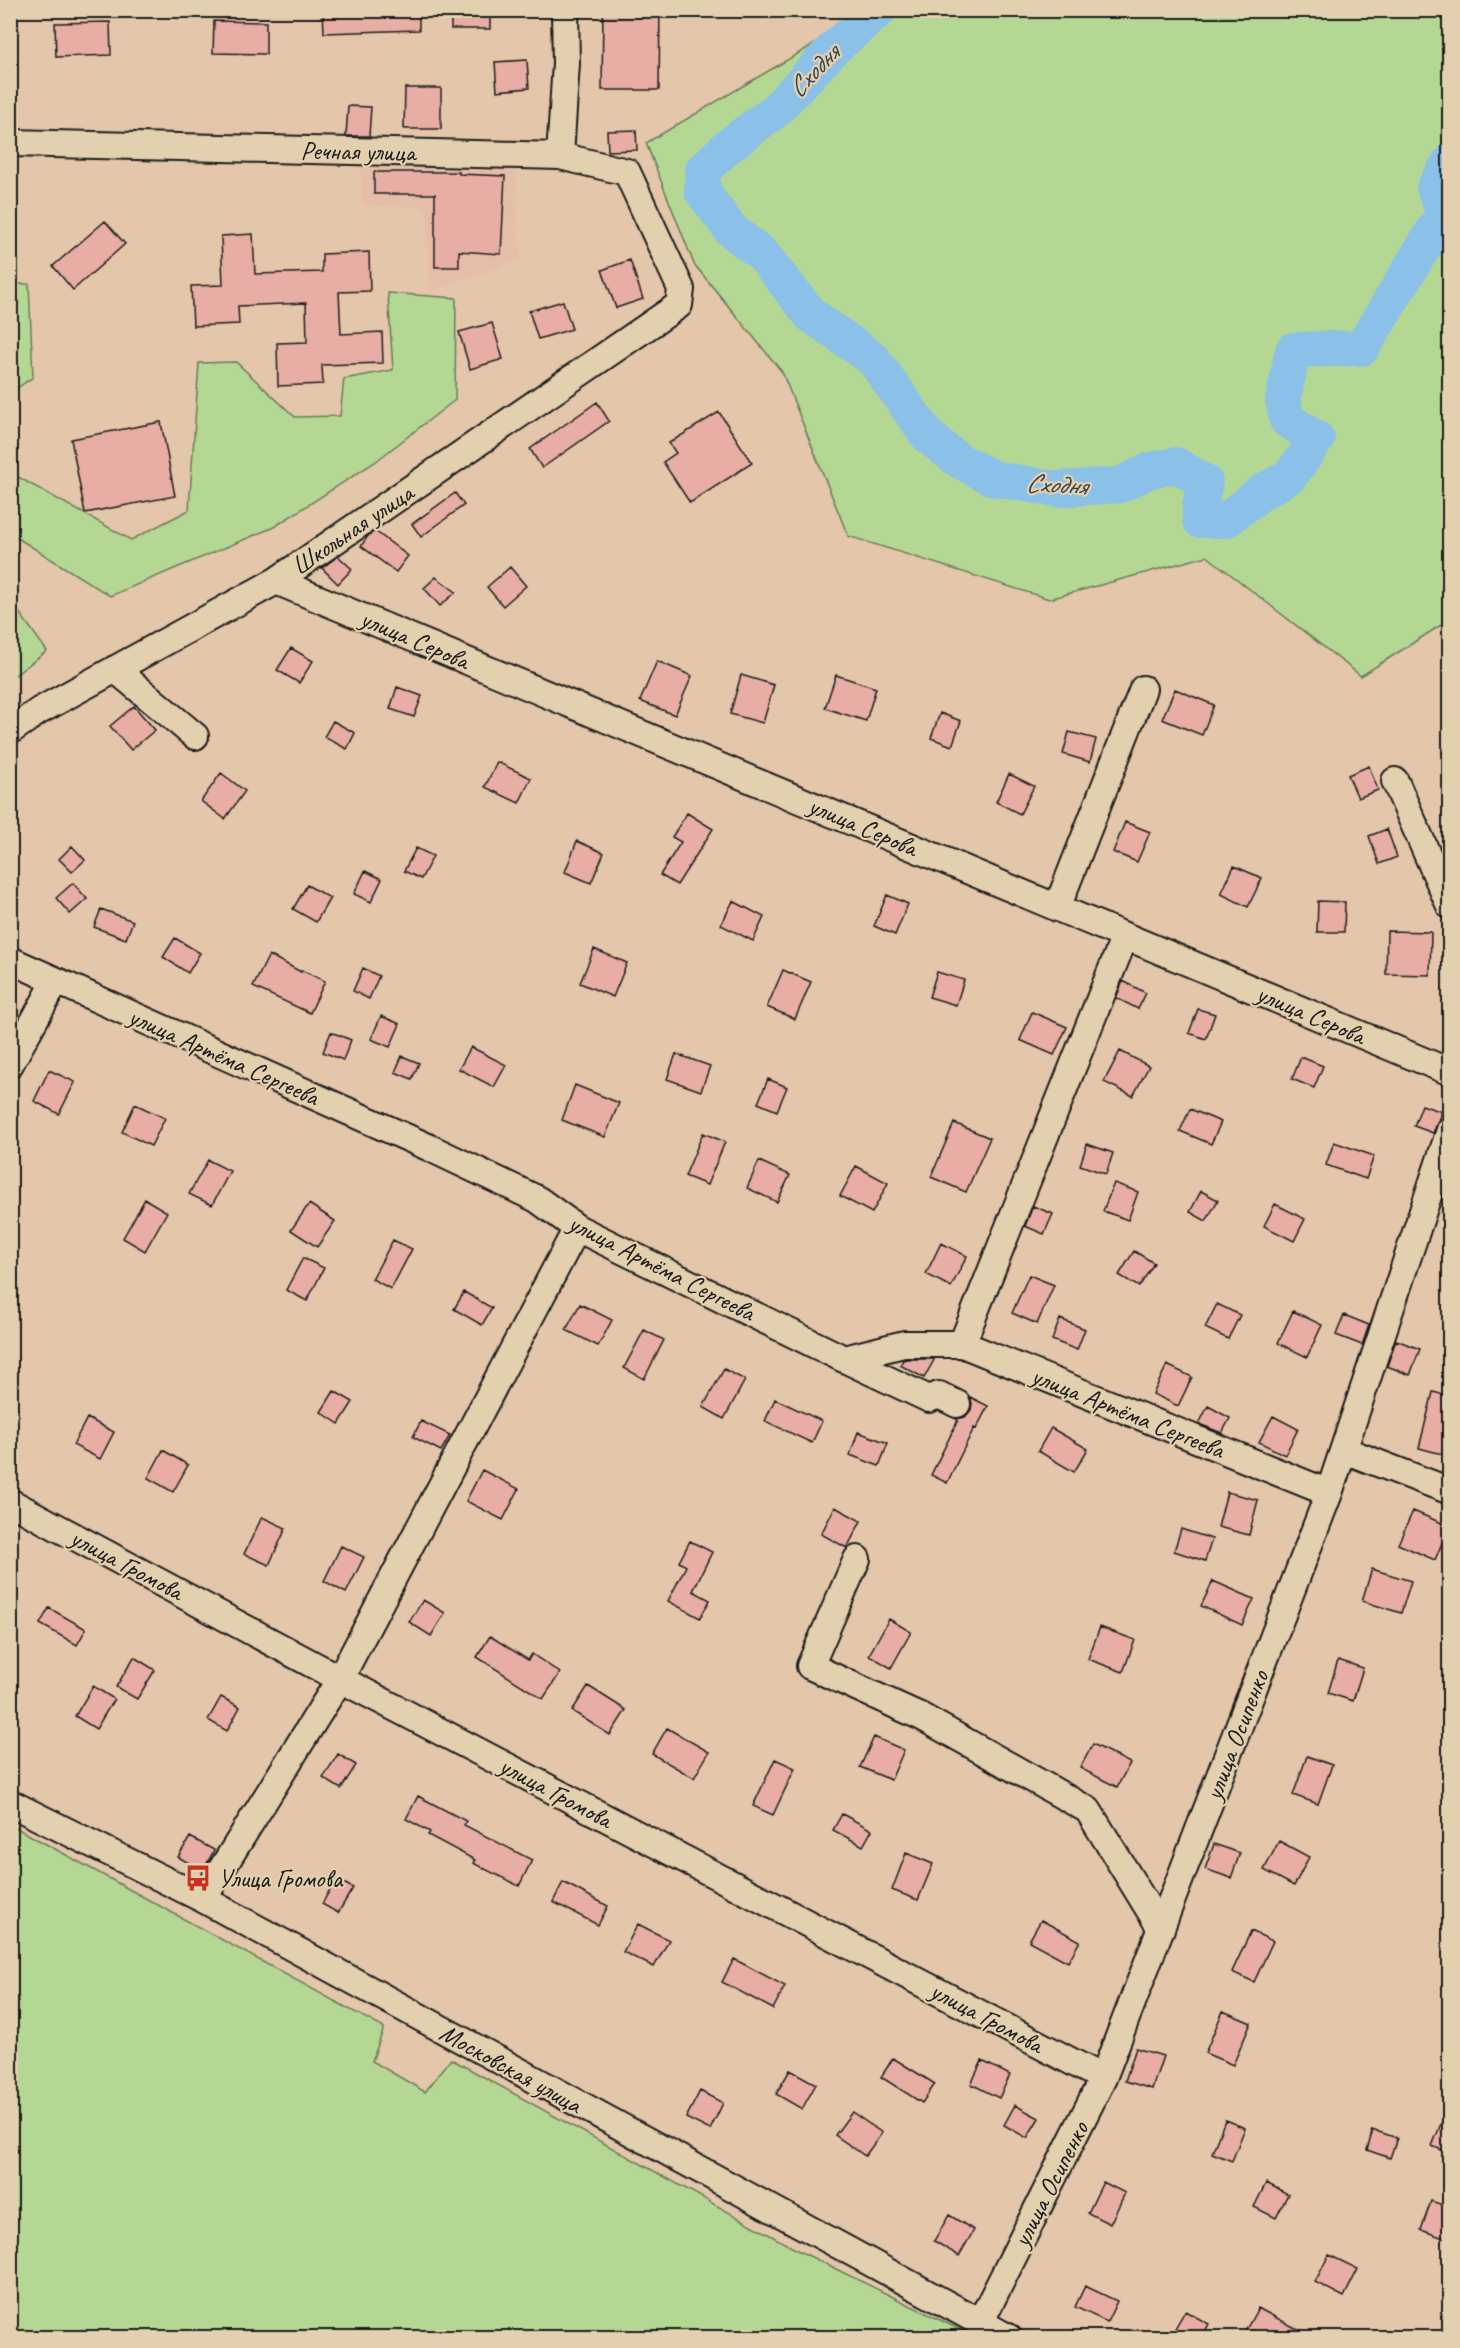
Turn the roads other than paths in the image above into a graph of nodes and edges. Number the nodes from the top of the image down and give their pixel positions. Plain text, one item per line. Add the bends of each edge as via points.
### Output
1 (565, 10) edge
2 (10, 142) edge
3 (560, 156) junction
4 (680, 305) joint
5 (276, 581) junction
6 (115, 669) junction
7 (1143, 689) dead end
8 (10, 731) edge
9 (195, 736) dead end
10 (1395, 781) dead end
11 (1449, 906) edge
12 (1058, 908) junction
13 (1125, 936) junction
14 (10, 960) edge
15 (56, 981) junction
16 (10, 1064) edge
17 (1449, 1072) edge
18 (1449, 1130) edge
19 (577, 1227) junction
20 (962, 1344) junction
21 (844, 1359) junction
22 (957, 1404) dead end
23 (1344, 1450) junction
24 (1449, 1491) edge
25 (1329, 1493) junction
26 (10, 1502) edge
27 (857, 1559) dead end
28 (340, 1678) junction
29 (10, 1803) edge
30 (203, 1899) junction
31 (1161, 1929) junction
32 (1103, 2078) junction
33 (980, 2323) junction
34 (1009, 2337) edge

1 - 3 street
2 - 3 street, Речная улица
3 - 4 street, Речная улица via 627,172 681,289
4 - 5 street, Школьная улица
5 - 6 street, Школьная улица
5 - 12 street, улица Серова
6 - 8 street, Школьная улица
6 - 9 street
7 - 12 street
10 - 11 street
12 - 13 street, улица Серова
13 - 17 street, улица Серова
13 - 20 street
14 - 15 street, улица Артёма Сергеева
15 - 16 street
15 - 19 street, улица Артёма Сергеева via 428,1147 537,1199
18 - 23 street, улица Осипенко
19 - 21 street, улица Артёма Сергеева
19 - 28 street
20 - 21 street, улица Артёма Сергеева via 904,1344
20 - 25 street, улица Артёма Сергеева
21 - 22 street via 929,1400 939,1395
23 - 24 street
23 - 25 street, улица Осипенко
25 - 31 street, улица Осипенко
26 - 28 street, улица Громова
27 - 31 street via 810,1665 922,1717 1088,1810
28 - 30 street
28 - 32 street, улица Громова
29 - 30 street, Московская улица
30 - 33 street, Московская улица
31 - 32 street, улица Осипенко
32 - 33 street, улица Осипенко
33 - 34 street, Московская улица

